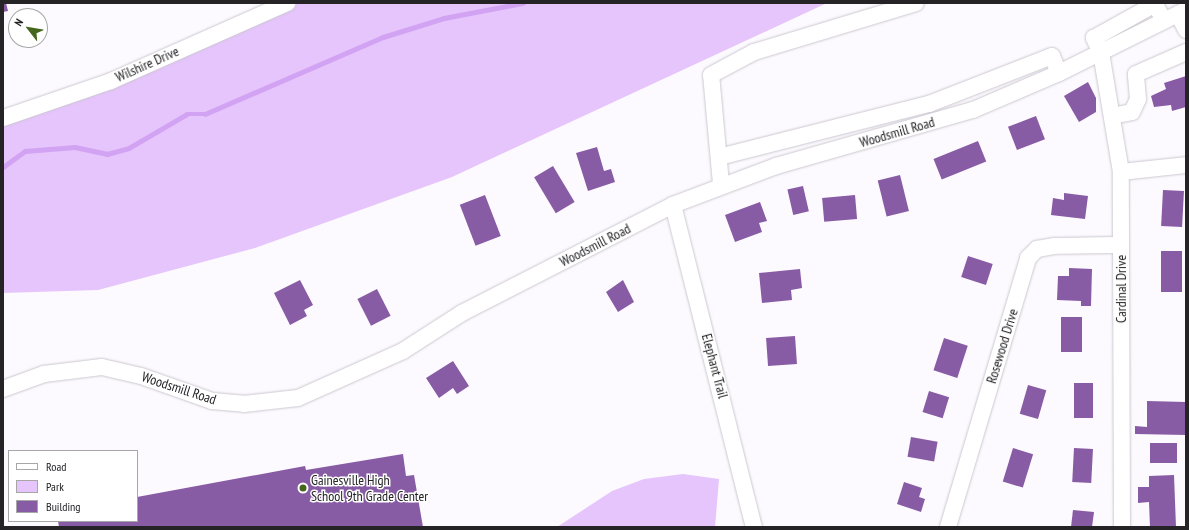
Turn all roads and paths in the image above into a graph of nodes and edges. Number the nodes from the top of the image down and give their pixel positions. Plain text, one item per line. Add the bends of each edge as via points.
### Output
1 (287, 3) edge
2 (916, 3) edge
3 (1156, 3) edge
4 (1182, 12) edge
5 (1164, 21) junction
6 (1186, 30) edge
7 (1101, 52) junction
8 (1186, 52) edge
9 (1059, 73) junction
10 (929, 104) junction
11 (1112, 116) junction
12 (3, 118) edge
13 (932, 123) junction
14 (719, 157) junction
15 (1186, 165) edge
16 (1121, 172) junction
17 (721, 184) junction
18 (672, 205) junction
19 (1121, 245) junction
20 (3, 390) edge
21 (754, 527) edge
22 (948, 527) edge
23 (1122, 527) edge

1 - 12 street, Wilshire Drive via 111,81
2 - 14 street via 754,52 711,75
3 - 5 street
3 - 7 street, Cardinal Drive via 1094,38
4 - 5 street, Woodsmill Road
4 - 6 street
5 - 7 street, Woodsmill Road
7 - 9 street, Woodsmill Road
7 - 11 street, Cardinal Drive
8 - 11 street via 1136,74 1138,99 1132,112
9 - 10 street via 1052,56
9 - 13 street, Woodsmill Road via 973,110
10 - 13 street
10 - 14 street
11 - 16 street, Cardinal Drive
13 - 17 street, Woodsmill Road
14 - 17 street
15 - 16 street
16 - 19 street, Cardinal Drive
17 - 18 street, Woodsmill Road
18 - 20 street, Woodsmill Road via 462,313 403,351 298,398 244,404 212,401 142,376 102,367 44,374
18 - 21 street, Elephant Trail
19 - 22 street, Rosewood Drive via 1054,246 1037,249 1028,258
19 - 23 street, Cardinal Drive

